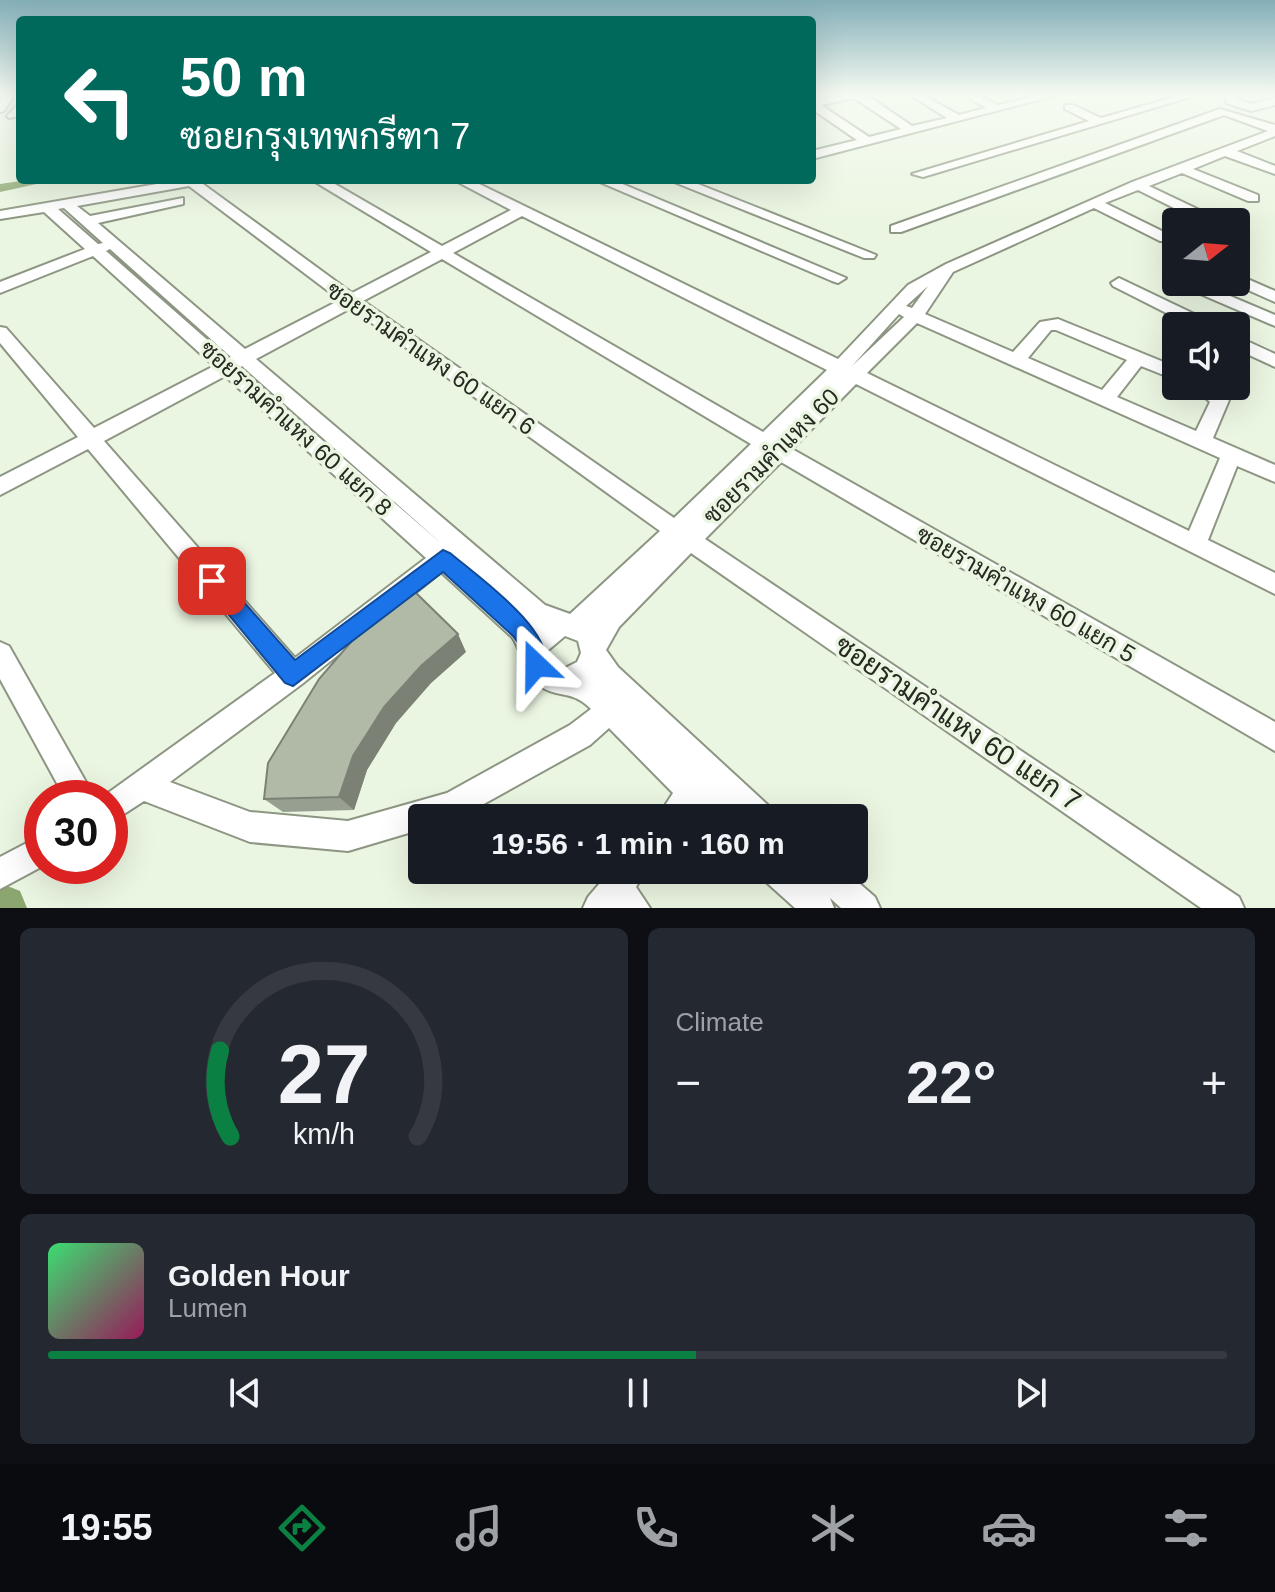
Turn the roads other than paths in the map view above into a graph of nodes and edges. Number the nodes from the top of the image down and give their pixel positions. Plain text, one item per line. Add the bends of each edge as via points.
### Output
1 (859, 136) edge
2 (885, 136) edge
3 (1050, 136) edge
4 (1153, 136) edge
5 (1261, 136) edge
6 (866, 141) junction
7 (1224, 151) junction
8 (816, 153) edge
9 (1181, 168) junction
10 (1275, 170) edge
11 (918, 174) dead end
12 (180, 184) edge
13 (201, 184) edge
14 (326, 184) edge
15 (469, 184) edge
16 (612, 184) edge
17 (686, 184) edge
18 (710, 184) edge
19 (1137, 185) junction
20 (696, 188) junction
21 (1253, 198) dead end
22 (178, 201) dead end
23 (657, 202) junction
24 (1094, 203) junction
25 (67, 204) junction
26 (47, 207) junction
27 (1184, 208) edge
28 (522, 210) junction
29 (0, 215) edge
30 (88, 221) junction
31 (896, 229) dead end
32 (1162, 242) edge
33 (104, 247) junction
34 (442, 253) junction
35 (869, 255) dead end
36 (838, 278) dead end
37 (1119, 283) dead end
38 (1250, 285) edge
39 (0, 288) edge
40 (1218, 296) edge
41 (1275, 297) edge
42 (350, 302) junction
43 (905, 311) junction
44 (1177, 312) edge
45 (1275, 321) edge
46 (0, 332) edge
47 (1250, 349) edge
48 (1138, 358) junction
49 (1016, 360) junction
50 (1275, 361) edge
51 (237, 363) junction
52 (1162, 368) edge
53 (845, 372) junction
54 (1105, 399) junction
55 (1220, 400) edge
56 (90, 440) junction
57 (1201, 442) junction
58 (771, 446) junction
59 (1231, 455) junction
60 (1275, 474) edge
61 (0, 487) edge
62 (681, 534) junction
63 (1195, 544) junction
64 (451, 552) junction
65 (1275, 584) edge
66 (569, 624) junction
67 (594, 651) junction
68 (0, 654) edge
69 (534, 656) junction
70 (293, 675) junction
71 (568, 680) junction
72 (611, 709) junction
73 (1275, 737) edge
74 (71, 780) edge
75 (700, 782) junction
76 (141, 786) junction
77 (128, 796) edge
78 (683, 804) edge
79 (712, 804) edge
80 (737, 804) edge
81 (24, 860) edge
82 (0, 874) edge
83 (791, 884) edge
84 (837, 884) edge
85 (818, 908) edge
86 (864, 908) edge
87 (1228, 908) edge

1 - 6 street
2 - 6 street
3 - 11 street
4 - 31 street
5 - 7 street, ซอยรามคำแหง 60
6 - 8 street
7 - 9 street, ซอยรามคำแหง 60
7 - 10 street
9 - 19 street, ซอยรามคำแหง 60
9 - 21 street
12 - 25 street
13 - 42 street, ซอยรามคำแหง 60 แยก 6
14 - 34 street, ซอยรามคำแหง 60 แยก 5
15 - 28 street
16 - 23 street
17 - 20 street
18 - 20 street
19 - 24 street, ซอยรามคำแหง 60
19 - 27 street
20 - 23 street
20 - 35 street
22 - 30 street
23 - 36 street
24 - 32 street
24 - 43 street, ซอยรามคำแหง 60 via 951,267
25 - 26 street
25 - 30 street, ซอยรามคำแหง 60 แยก 8
26 - 29 street
26 - 33 street, ซอยรามคำแหง 60 แยก 8
28 - 34 street
28 - 53 street
30 - 33 street, ซอยรามคำแหง 60 แยก 8
33 - 39 street
33 - 51 street, ซอยรามคำแหง 60 แยก 8
34 - 42 street
34 - 58 street, ซอยรามคำแหง 60 แยก 5
37 - 44 street
38 - 41 street
40 - 45 street
42 - 51 street
42 - 62 street, ซอยรามคำแหง 60 แยก 6
43 - 49 street
43 - 53 street, ซอยรามคำแหง 60
46 - 56 street
47 - 50 street
48 - 49 street via 1050,323
48 - 52 street
48 - 54 street
49 - 54 street
51 - 56 street
51 - 64 street, ซอยรามคำแหง 60 แยก 8
53 - 58 street, ซอยรามคำแหง 60
53 - 63 street
54 - 57 street
55 - 57 street
56 - 61 street
56 - 70 street
57 - 59 street
58 - 62 street, ซอยรามคำแหง 60
58 - 73 street, ซอยรามคำแหง 60 แยก 5
59 - 60 street
59 - 63 street
62 - 66 street, ซอยรามคำแหง 60 via 590,614
62 - 67 street, ซอยรามคำแหง 60 via 610,619
62 - 87 street, ซอยรามคำแหง 60 แยก 7
63 - 65 street
64 - 66 street, ซอยรามคำแหง 60 แยก 8 via 537,613
64 - 69 street, ซอยรามคำแหง 60 แยก 8 via 521,629
64 - 70 street
66 - 67 street via 590,636
66 - 69 street, ซอยรามคำแหง 60 via 546,631
67 - 71 street, ซอยรามคำแหง 60 via 586,671
67 - 75 street via 609,676
68 - 74 street
69 - 71 street via 549,678
70 - 76 street
71 - 72 street via 585,685
72 - 75 street
72 - 76 street via 580,735 452,806 348,836 250,827
75 - 78 street
75 - 79 street
75 - 80 street
76 - 77 street
81 - 82 street
83 - 85 street
84 - 86 street

